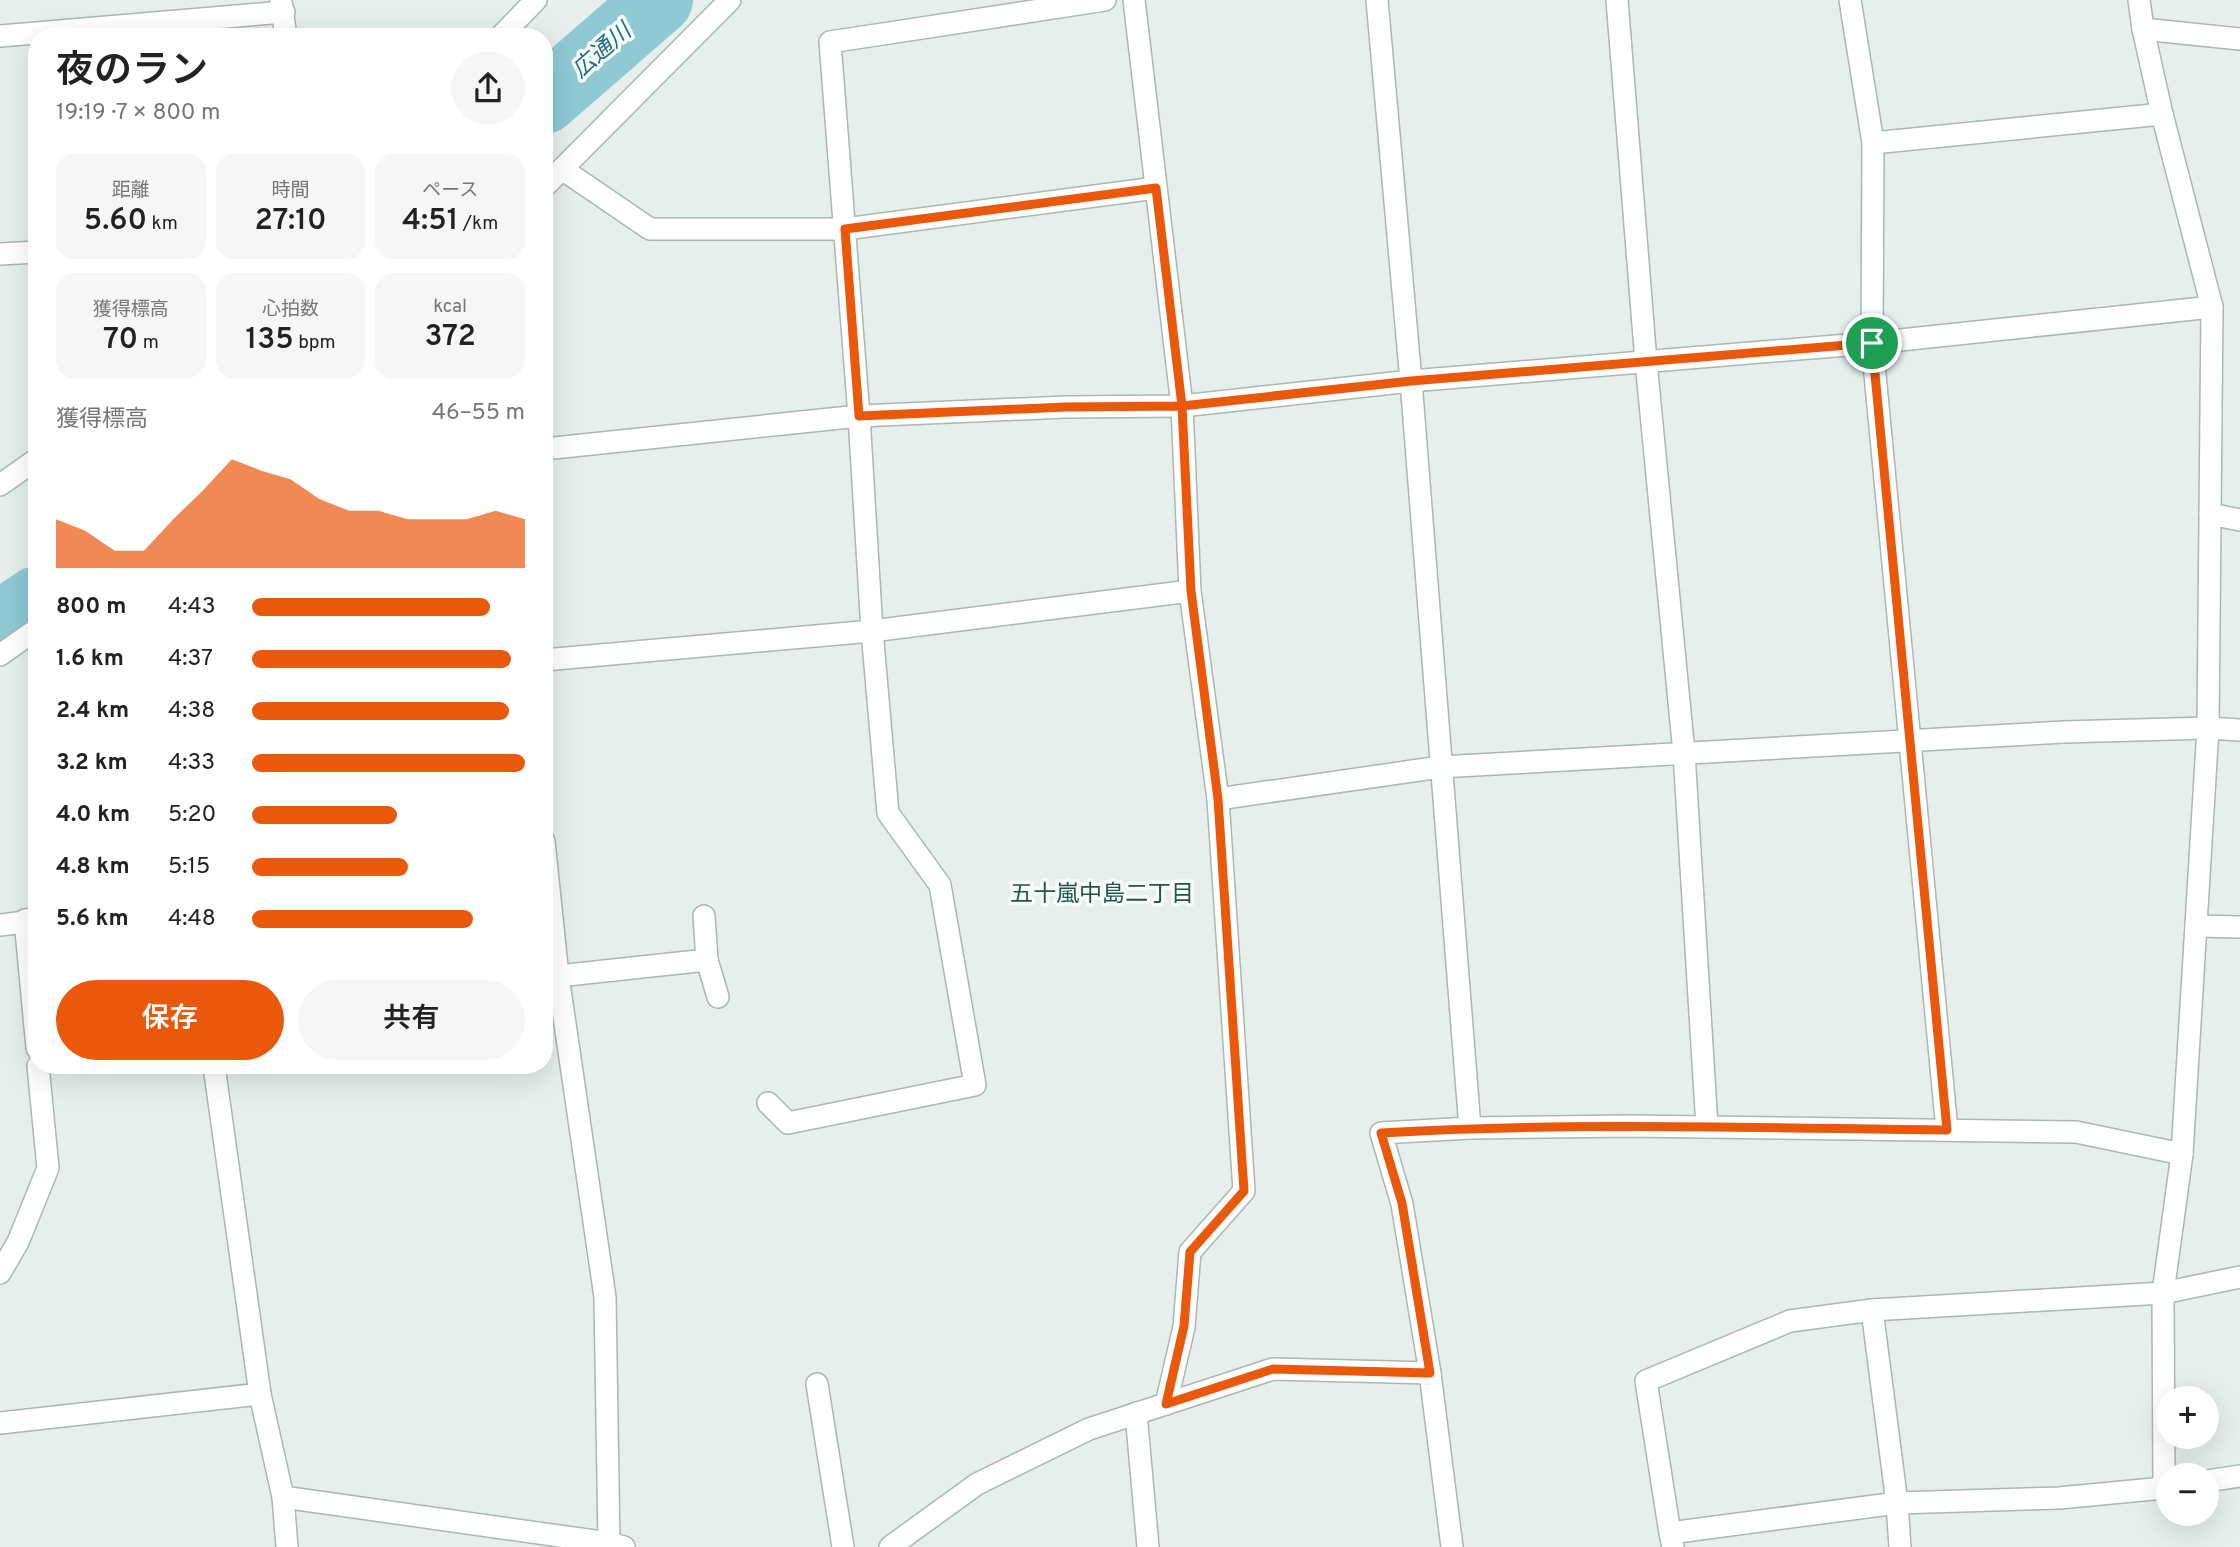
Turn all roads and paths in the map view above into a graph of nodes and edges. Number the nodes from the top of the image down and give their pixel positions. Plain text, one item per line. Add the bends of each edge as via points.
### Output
1 (536, 0) edge
2 (730, 0) edge
3 (1105, 0) edge
4 (1134, 0) edge
5 (1377, 0) edge
6 (1617, 0) edge
7 (1850, 0) edge
8 (2139, 0) edge
9 (282, 6) edge
10 (75, 28) edge
11 (285, 28) edge
12 (509, 28) edge
13 (2143, 29) junction
14 (28, 33) edge
15 (0, 36) edge
16 (2240, 39) edge
17 (2162, 114) junction
18 (1873, 143) junction
19 (562, 169) junction
20 (553, 178) edge
21 (1156, 188) junction
22 (845, 229) junction
23 (28, 252) edge
24 (0, 254) edge
25 (2212, 307) junction
26 (1872, 343) junction
27 (1646, 362) junction
28 (1411, 381) junction
29 (1182, 406) junction
30 (859, 416) junction
31 (553, 448) edge
32 (28, 463) edge
33 (28, 465) edge
34 (0, 467) edge
35 (0, 485) edge
36 (2210, 514) junction
37 (2240, 520) edge
38 (1191, 591) junction
39 (872, 631) junction
40 (28, 635) edge
41 (0, 655) edge
42 (553, 659) edge
43 (2208, 728) junction
44 (2240, 730) edge
45 (1910, 740) junction
46 (1684, 753) junction
47 (1440, 767) junction
48 (1218, 799) junction
49 (704, 916) dead end
50 (28, 920) edge
51 (0, 925) edge
52 (2196, 926) junction
53 (2240, 927) edge
54 (553, 928) edge
55 (707, 960) junction
56 (558, 976) junction
57 (718, 996) dead end
58 (39, 1074) edge
59 (215, 1074) edge
60 (768, 1104) dead end
61 (1707, 1127) junction
62 (1470, 1128) junction
63 (1947, 1130) junction
64 (2182, 1154) junction
65 (0, 1273) edge
66 (2240, 1277) edge
67 (2163, 1293) junction
68 (1872, 1310) junction
69 (1430, 1373) junction
70 (817, 1384) dead end
71 (260, 1394) junction
72 (1166, 1404) junction
73 (1136, 1413) junction
74 (0, 1423) edge
75 (2166, 1463) edge
76 (2240, 1476) edge
77 (2219, 1479) edge
78 (2156, 1489) edge
79 (283, 1497) junction
80 (1897, 1503) junction
81 (1672, 1540) edge
82 (617, 1545) edge
83 (287, 1547) edge
84 (843, 1547) edge
85 (890, 1547) edge
86 (1148, 1547) edge
87 (1452, 1547) edge
88 (1900, 1547) edge

1 - 12 street
2 - 19 street
3 - 22 street via 830,42
4 - 21 street
5 - 28 street
6 - 27 street
7 - 18 street
8 - 13 street
9 - 10 street
9 - 11 street
13 - 16 street
13 - 17 street
14 - 15 street
17 - 18 street
17 - 25 street
18 - 26 street
19 - 20 street
19 - 22 street via 650,229
21 - 22 street
21 - 29 street
22 - 30 street
23 - 24 street
25 - 26 street
25 - 36 street
26 - 27 street
26 - 45 street
27 - 28 street
27 - 46 street
28 - 29 street
28 - 47 street
29 - 30 street
29 - 38 street
30 - 31 street
30 - 39 street
32 - 34 street
33 - 35 street
36 - 37 street
36 - 43 street
38 - 39 street
38 - 48 street
39 - 42 street
39 - 60 street via 888,813 940,884 975,1085 788,1123
40 - 41 street
43 - 44 street
43 - 45 street
43 - 52 street
45 - 46 street
45 - 63 street
46 - 47 street
46 - 61 street
47 - 48 street
47 - 62 street
48 - 72 street via 1244,1191 1190,1252 1184,1326
49 - 55 street
50 - 51 street
52 - 53 street
52 - 64 street
54 - 56 street
55 - 56 street
55 - 57 street
56 - 82 street via 605,1297
58 - 65 street via 48,1168
59 - 71 street
61 - 62 street
61 - 63 street
62 - 69 street via 1381,1133 1402,1203
63 - 64 street via 2076,1132
64 - 67 street
66 - 67 street
67 - 68 street
67 - 75 street
68 - 80 street
68 - 81 street via 1790,1321 1646,1381
69 - 72 street via 1273,1369
69 - 87 street
70 - 84 street
71 - 74 street
71 - 79 street
72 - 73 street
73 - 85 street via 1089,1429 977,1484
73 - 86 street
76 - 77 street
78 - 80 street via 2059,1498
79 - 82 street
79 - 83 street
80 - 81 street
80 - 88 street

